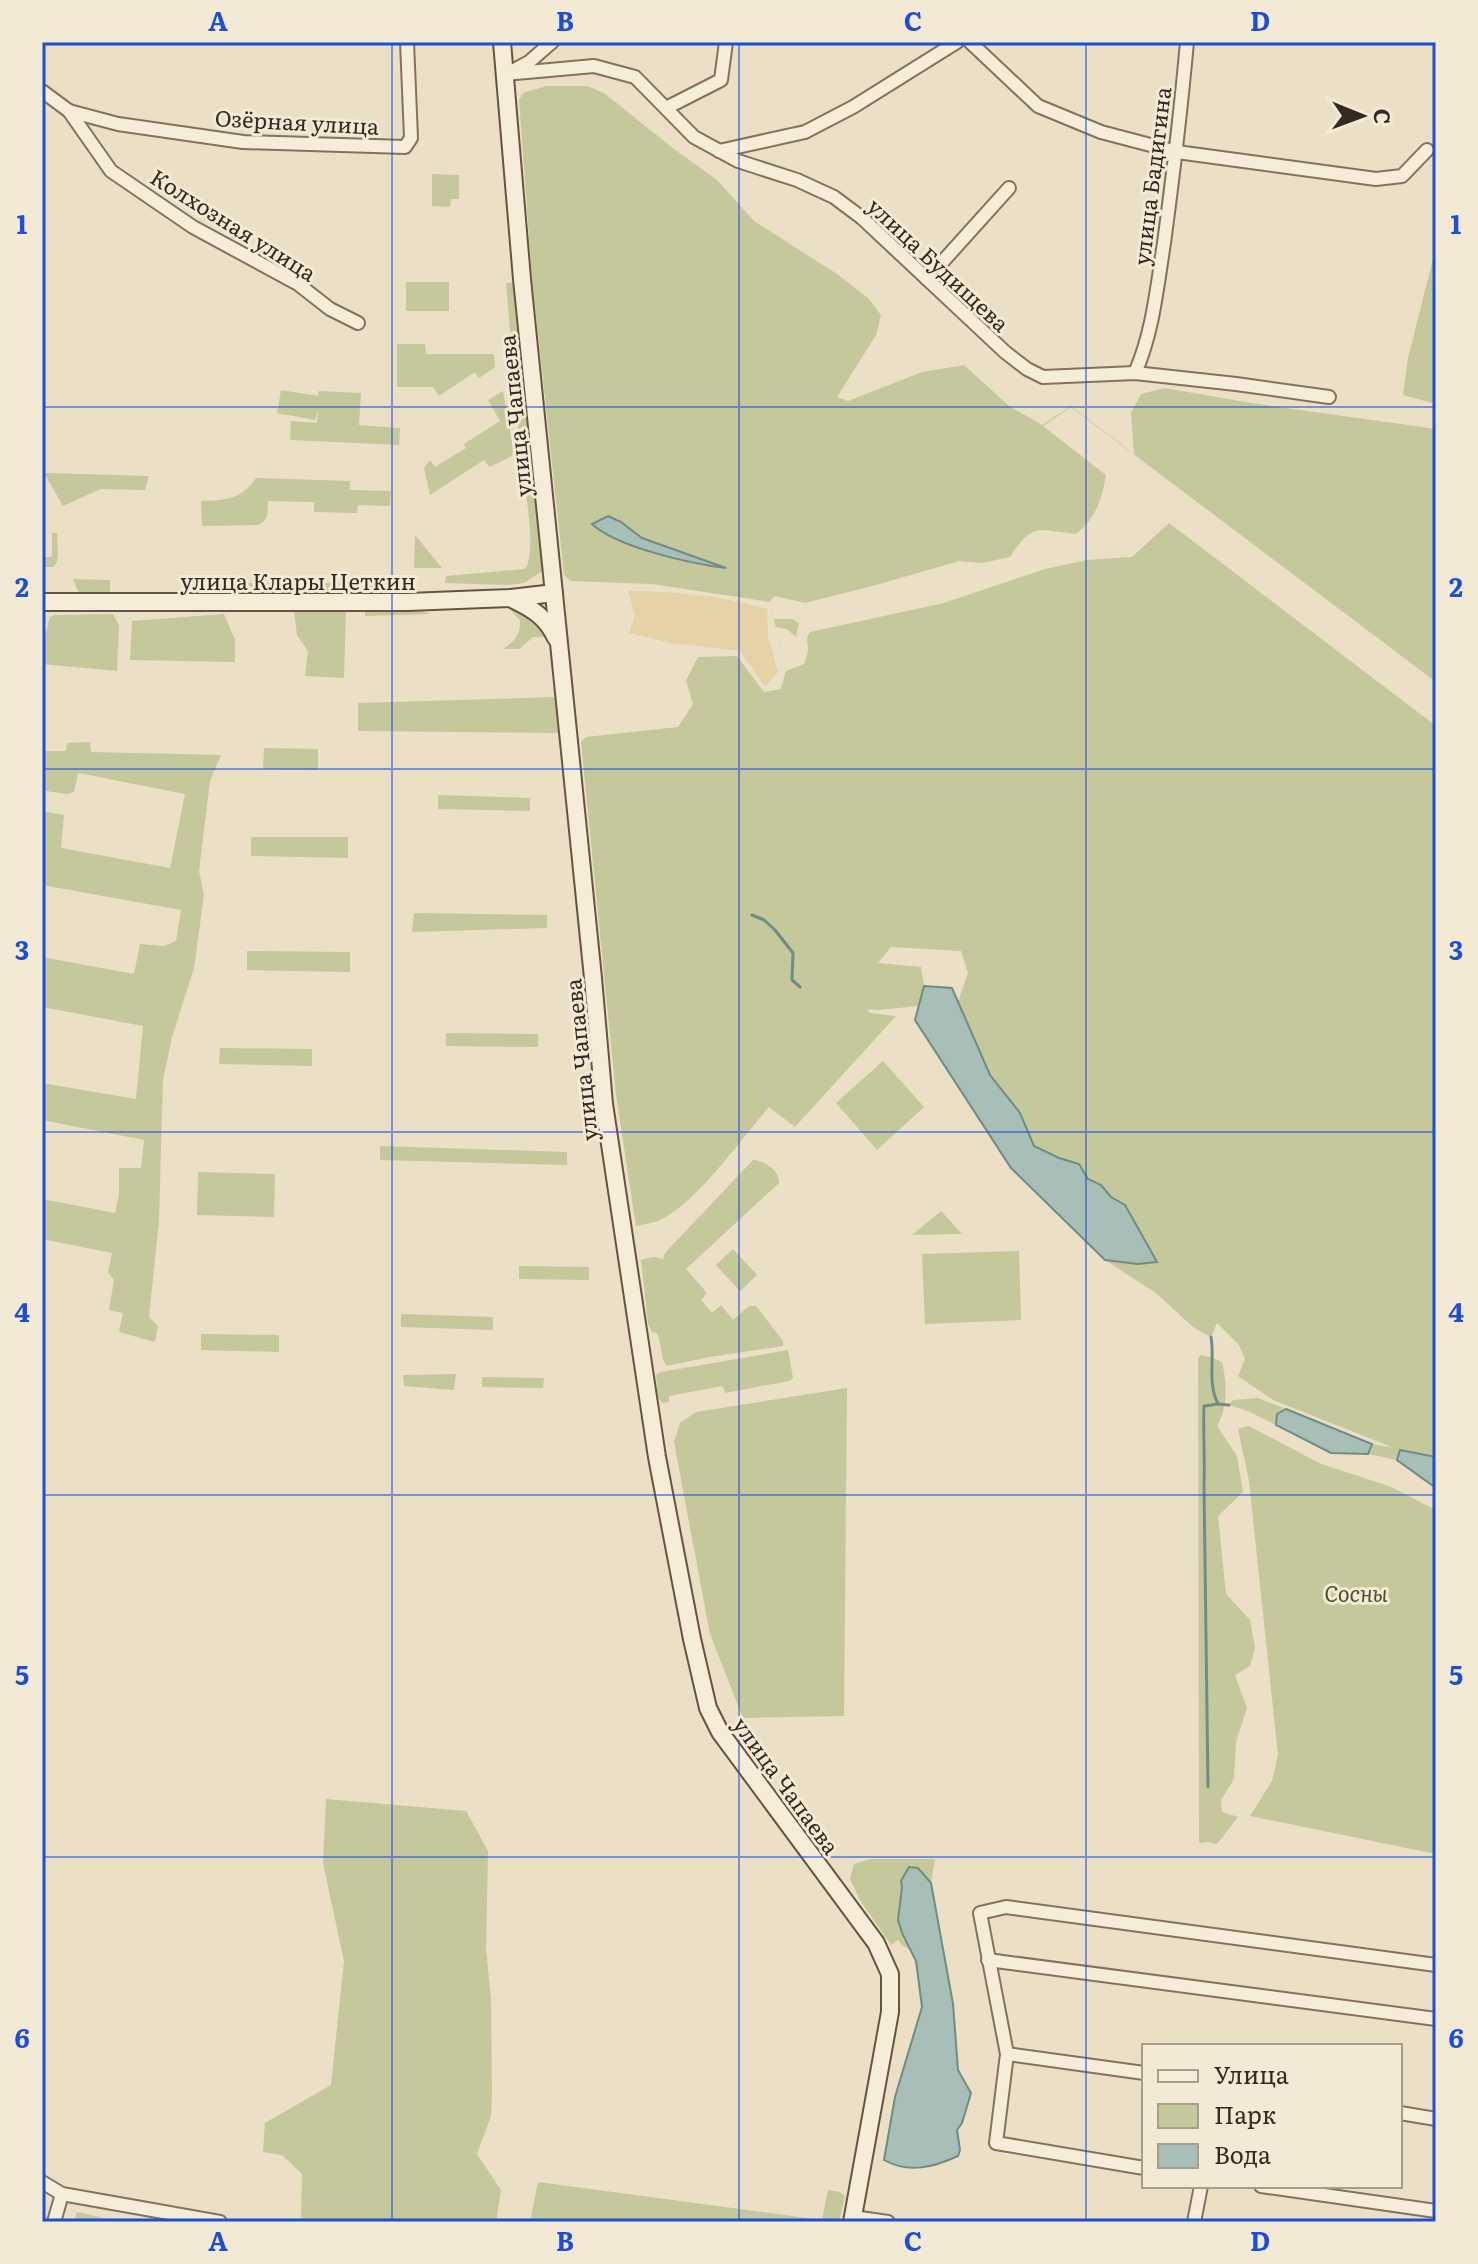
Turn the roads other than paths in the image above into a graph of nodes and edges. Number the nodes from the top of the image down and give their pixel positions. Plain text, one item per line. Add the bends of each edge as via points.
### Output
1 (407, 42) edge
2 (502, 42) edge
3 (552, 42) edge
4 (726, 42) edge
5 (957, 42) edge
6 (970, 42) edge
7 (1187, 42) edge
8 (506, 74) junction
9 (42, 91) edge
10 (666, 108) junction
11 (69, 111) junction
12 (1427, 150) dead end
13 (719, 151) junction
14 (1177, 152) junction
15 (1009, 188) dead end
16 (927, 279) junction
17 (358, 323) dead end
18 (1135, 373) junction
19 (1329, 397) dead end
20 (554, 593) junction
21 (511, 598) junction
22 (42, 602) edge
23 (559, 643) junction
24 (988, 1960) junction
25 (1436, 1965) edge
26 (1436, 2019) edge
27 (1007, 2054) junction
28 (1142, 2073) edge
29 (1402, 2113) edge
30 (1436, 2119) edge
31 (1142, 2168) edge
32 (42, 2182) edge
33 (1201, 2188) edge
34 (1275, 2188) edge
35 (62, 2194) junction
36 (1436, 2211) edge
37 (853, 2219) edge
38 (54, 2222) edge
39 (220, 2222) edge
40 (888, 2222) edge
41 (1194, 2222) edge

1 - 11 street, Озёрная улица via 411,138 405,147 243,142 118,124
2 - 8 street, улица Чапаева
3 - 8 street
4 - 10 street via 721,80
5 - 13 street via 805,132
6 - 14 street via 1038,106 1101,132
7 - 14 street, улица Бадигина
8 - 10 street, улица Будищева via 594,66 635,77
8 - 20 street, улица Чапаева
9 - 11 street, Озёрная улица
10 - 13 street, улица Будищева via 694,137
11 - 17 street, Колхозная улица via 111,171 193,227
12 - 14 street via 1402,176 1376,179
13 - 16 street, улица Будищева via 834,197
14 - 18 street, улица Бадигина via 1153,316
15 - 16 street
16 - 18 street, улица Будищева via 1005,352 1043,377
18 - 19 street, улица Будищева
20 - 21 street, улица Клары Цеткин
20 - 23 street, улица Чапаева
21 - 22 street, улица Клары Цеткин
21 - 23 street via 539,613
23 - 37 street, улица Чапаева via 604,1104 648,1409 708,1708 732,1751 876,1943 890,1974 890,2012
24 - 25 street via 980,1913 1006,1907
24 - 26 street
24 - 27 street
27 - 28 street
27 - 31 street via 996,2143
29 - 30 street
32 - 35 street
33 - 41 street
34 - 36 street
35 - 38 street
35 - 39 street
37 - 40 street

